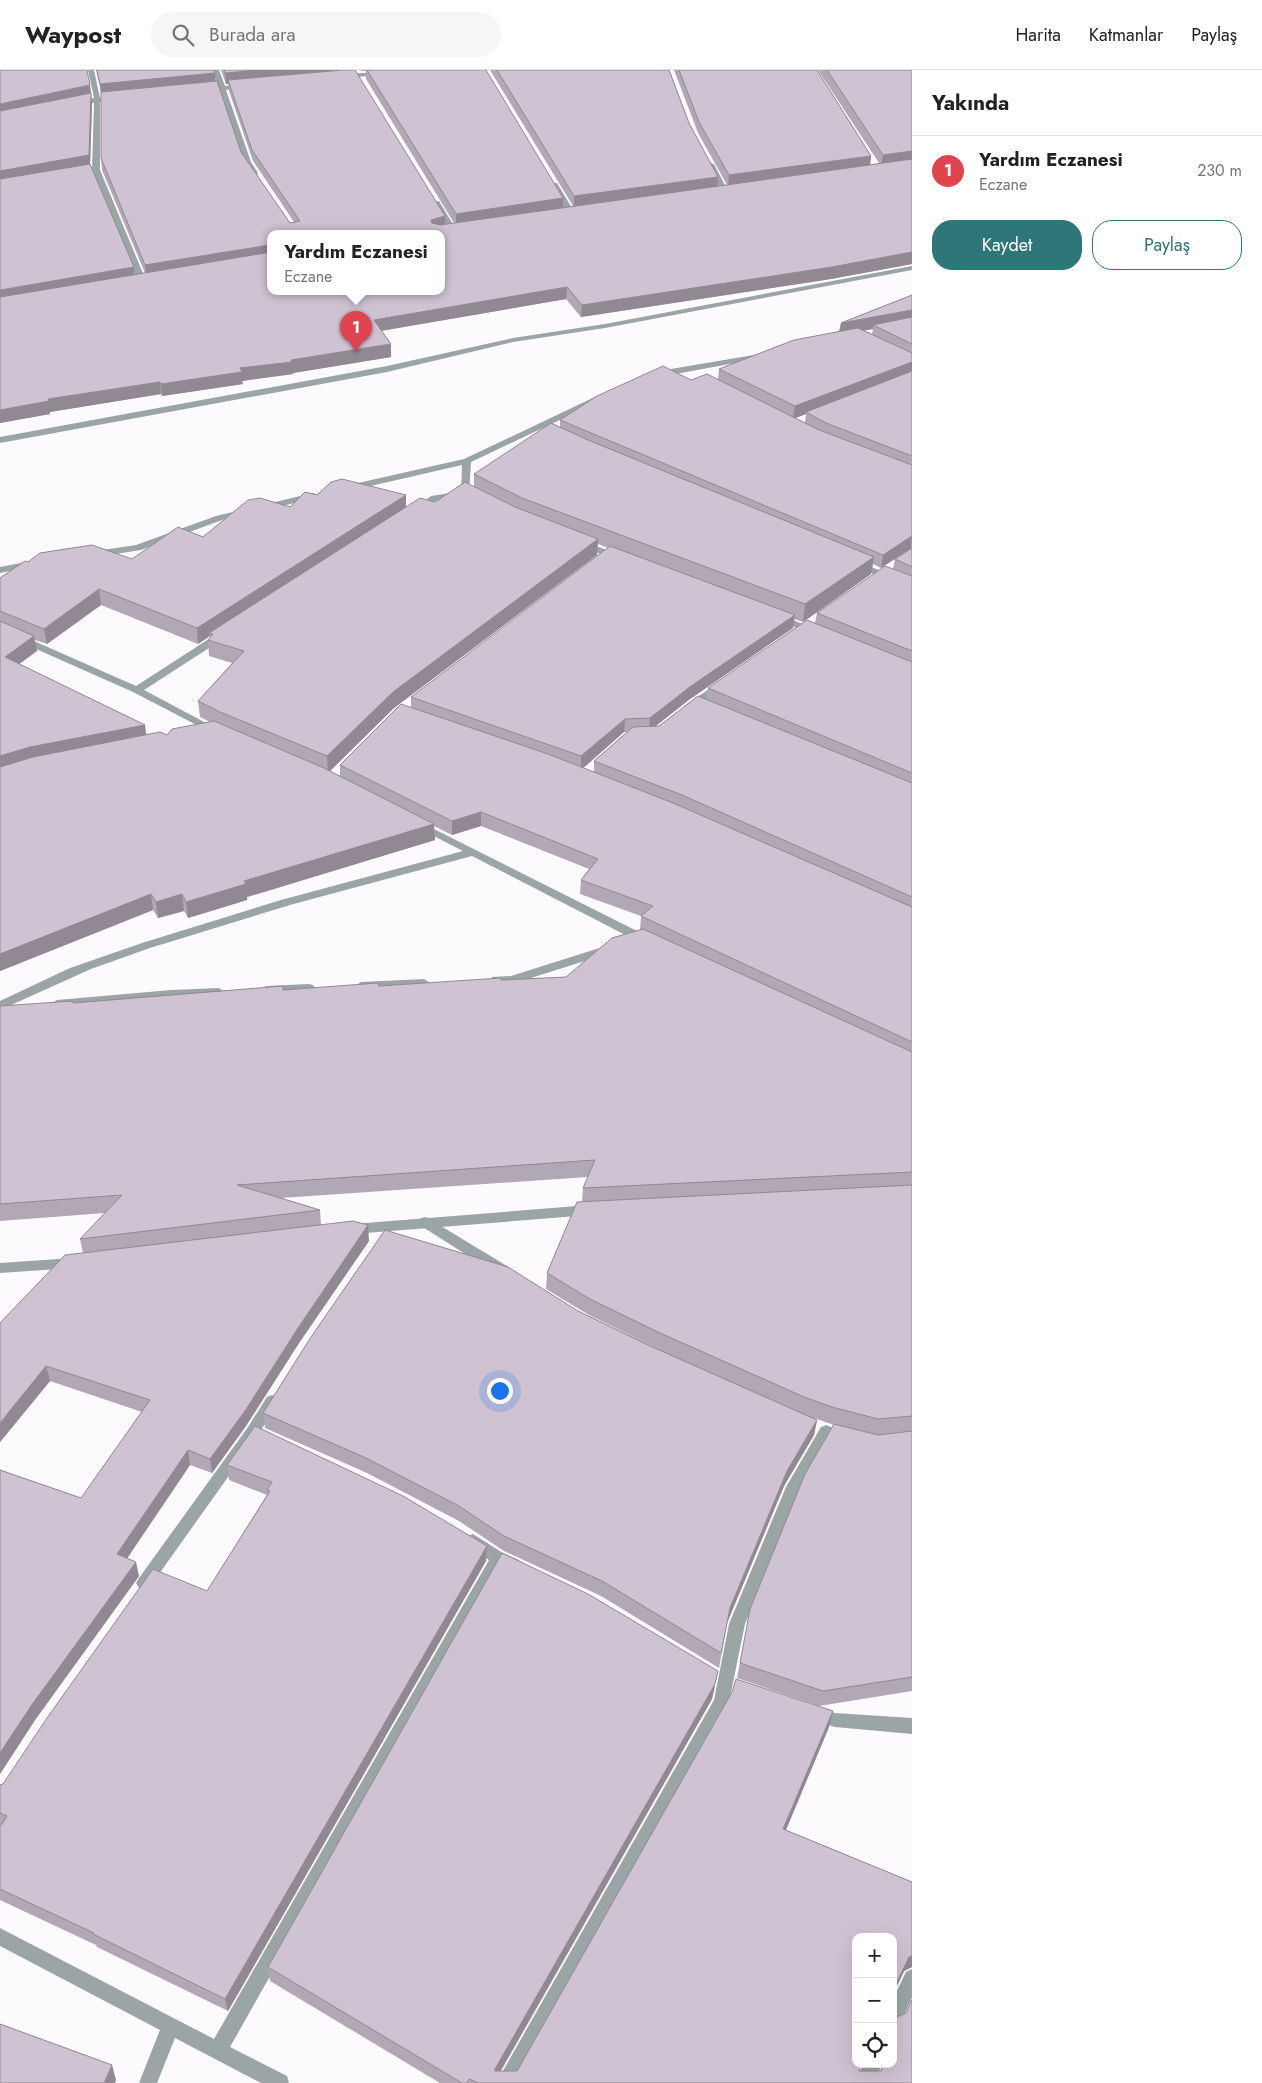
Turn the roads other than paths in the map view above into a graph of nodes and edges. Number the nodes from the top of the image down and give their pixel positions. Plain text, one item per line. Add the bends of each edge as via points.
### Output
1 (91, 70) edge
2 (216, 70) edge
3 (356, 72) edge
4 (392, 72) edge
5 (338, 76) edge
6 (362, 83) edge
7 (252, 86) edge
8 (223, 89) junction
9 (194, 91) edge
10 (126, 97) edge
11 (98, 99) junction
12 (68, 105) edge
13 (707, 159) edge
14 (96, 170) junction
15 (86, 172) edge
16 (258, 178) edge
17 (551, 179) edge
18 (715, 194) edge
19 (433, 198) edge
20 (581, 211) edge
21 (571, 213) junction
22 (561, 214) edge
23 (463, 229) edge
24 (912, 268) edge
25 (153, 281) edge
26 (143, 282) junction
27 (134, 284) edge
28 (773, 353) edge
29 (685, 370) junction
30 (647, 376) edge
31 (702, 378) edge
32 (604, 395) edge
33 (536, 427) junction
34 (552, 434) edge
35 (0, 440) edge
36 (468, 461) junction
37 (342, 490) edge
38 (323, 494) edge
39 (410, 514) edge
40 (572, 540) edge
41 (83, 556) edge
42 (626, 560) edge
43 (846, 560) edge
44 (46, 562) edge
45 (0, 570) edge
46 (912, 586) edge
47 (766, 613) edge
48 (0, 629) edge
49 (228, 632) edge
50 (821, 634) edge
51 (734, 676) edge
52 (137, 690) junction
53 (681, 714) edge
54 (198, 736) edge
55 (406, 818) edge
56 (474, 852) junction
57 (482, 981) edge
58 (434, 983) edge
59 (346, 987) edge
60 (317, 988) edge
61 (258, 990) edge
62 (229, 992) edge
63 (47, 1005) edge
64 (28, 1007) edge
65 (0, 1008) edge
66 (607, 1209) edge
67 (426, 1222) junction
68 (390, 1225) junction
69 (341, 1231) edge
70 (379, 1241) edge
71 (85, 1261) edge
72 (0, 1268) edge
73 (517, 1279) edge
74 (279, 1389) edge
75 (824, 1430) dead end
76 (253, 1431) junction
77 (271, 1439) edge
78 (460, 1533) edge
79 (498, 1558) junction
80 (524, 1570) edge
81 (134, 1598) edge
82 (709, 1673) edge
83 (726, 1683) junction
84 (744, 1689) edge
85 (798, 1708) edge
86 (912, 1726) edge
87 (0, 1937) edge
88 (912, 1978) edge
89 (897, 2011) edge
90 (171, 2026) junction
91 (218, 2050) junction
92 (871, 2068) edge
93 (148, 2083) edge
94 (280, 2083) edge
95 (505, 2083) edge
96 (864, 2083) edge

1 - 11 street
2 - 8 street
3 - 4 street
3 - 5 street
3 - 6 street
7 - 8 street
8 - 9 street
8 - 16 street via 247,162
10 - 11 street
11 - 12 street
11 - 14 street
13 - 18 street via 729,192
14 - 15 street
14 - 26 street
17 - 21 street
19 - 23 street via 449,231
20 - 21 street
21 - 22 street
24 - 35 street via 605,326 513,340 387,369
25 - 26 street
26 - 27 street
28 - 29 street
29 - 30 street
29 - 31 street
32 - 33 street
33 - 34 street
33 - 36 street
36 - 37 street
36 - 39 street via 471,495 434,498
38 - 41 street via 219,518 138,548
40 - 42 street via 604,556
43 - 46 street
44 - 45 street
47 - 50 street
48 - 52 street
49 - 52 street
51 - 53 street via 700,704
52 - 54 street via 221,734
55 - 56 street
56 - 57 street via 647,941 512,980
56 - 65 street via 356,882 98,962
58 - 59 street
60 - 61 street
62 - 63 street
64 - 65 street
66 - 67 street
67 - 68 street
67 - 73 street
68 - 69 street
68 - 70 street
71 - 72 street
74 - 76 street
75 - 83 street via 792,1486 737,1624
76 - 77 street
76 - 81 street
78 - 79 street
79 - 80 street
79 - 91 street
82 - 83 street
83 - 84 street
83 - 95 street via 722,1702
85 - 86 street via 835,1720
87 - 90 street
88 - 89 street
90 - 91 street
90 - 93 street
91 - 94 street
92 - 96 street

